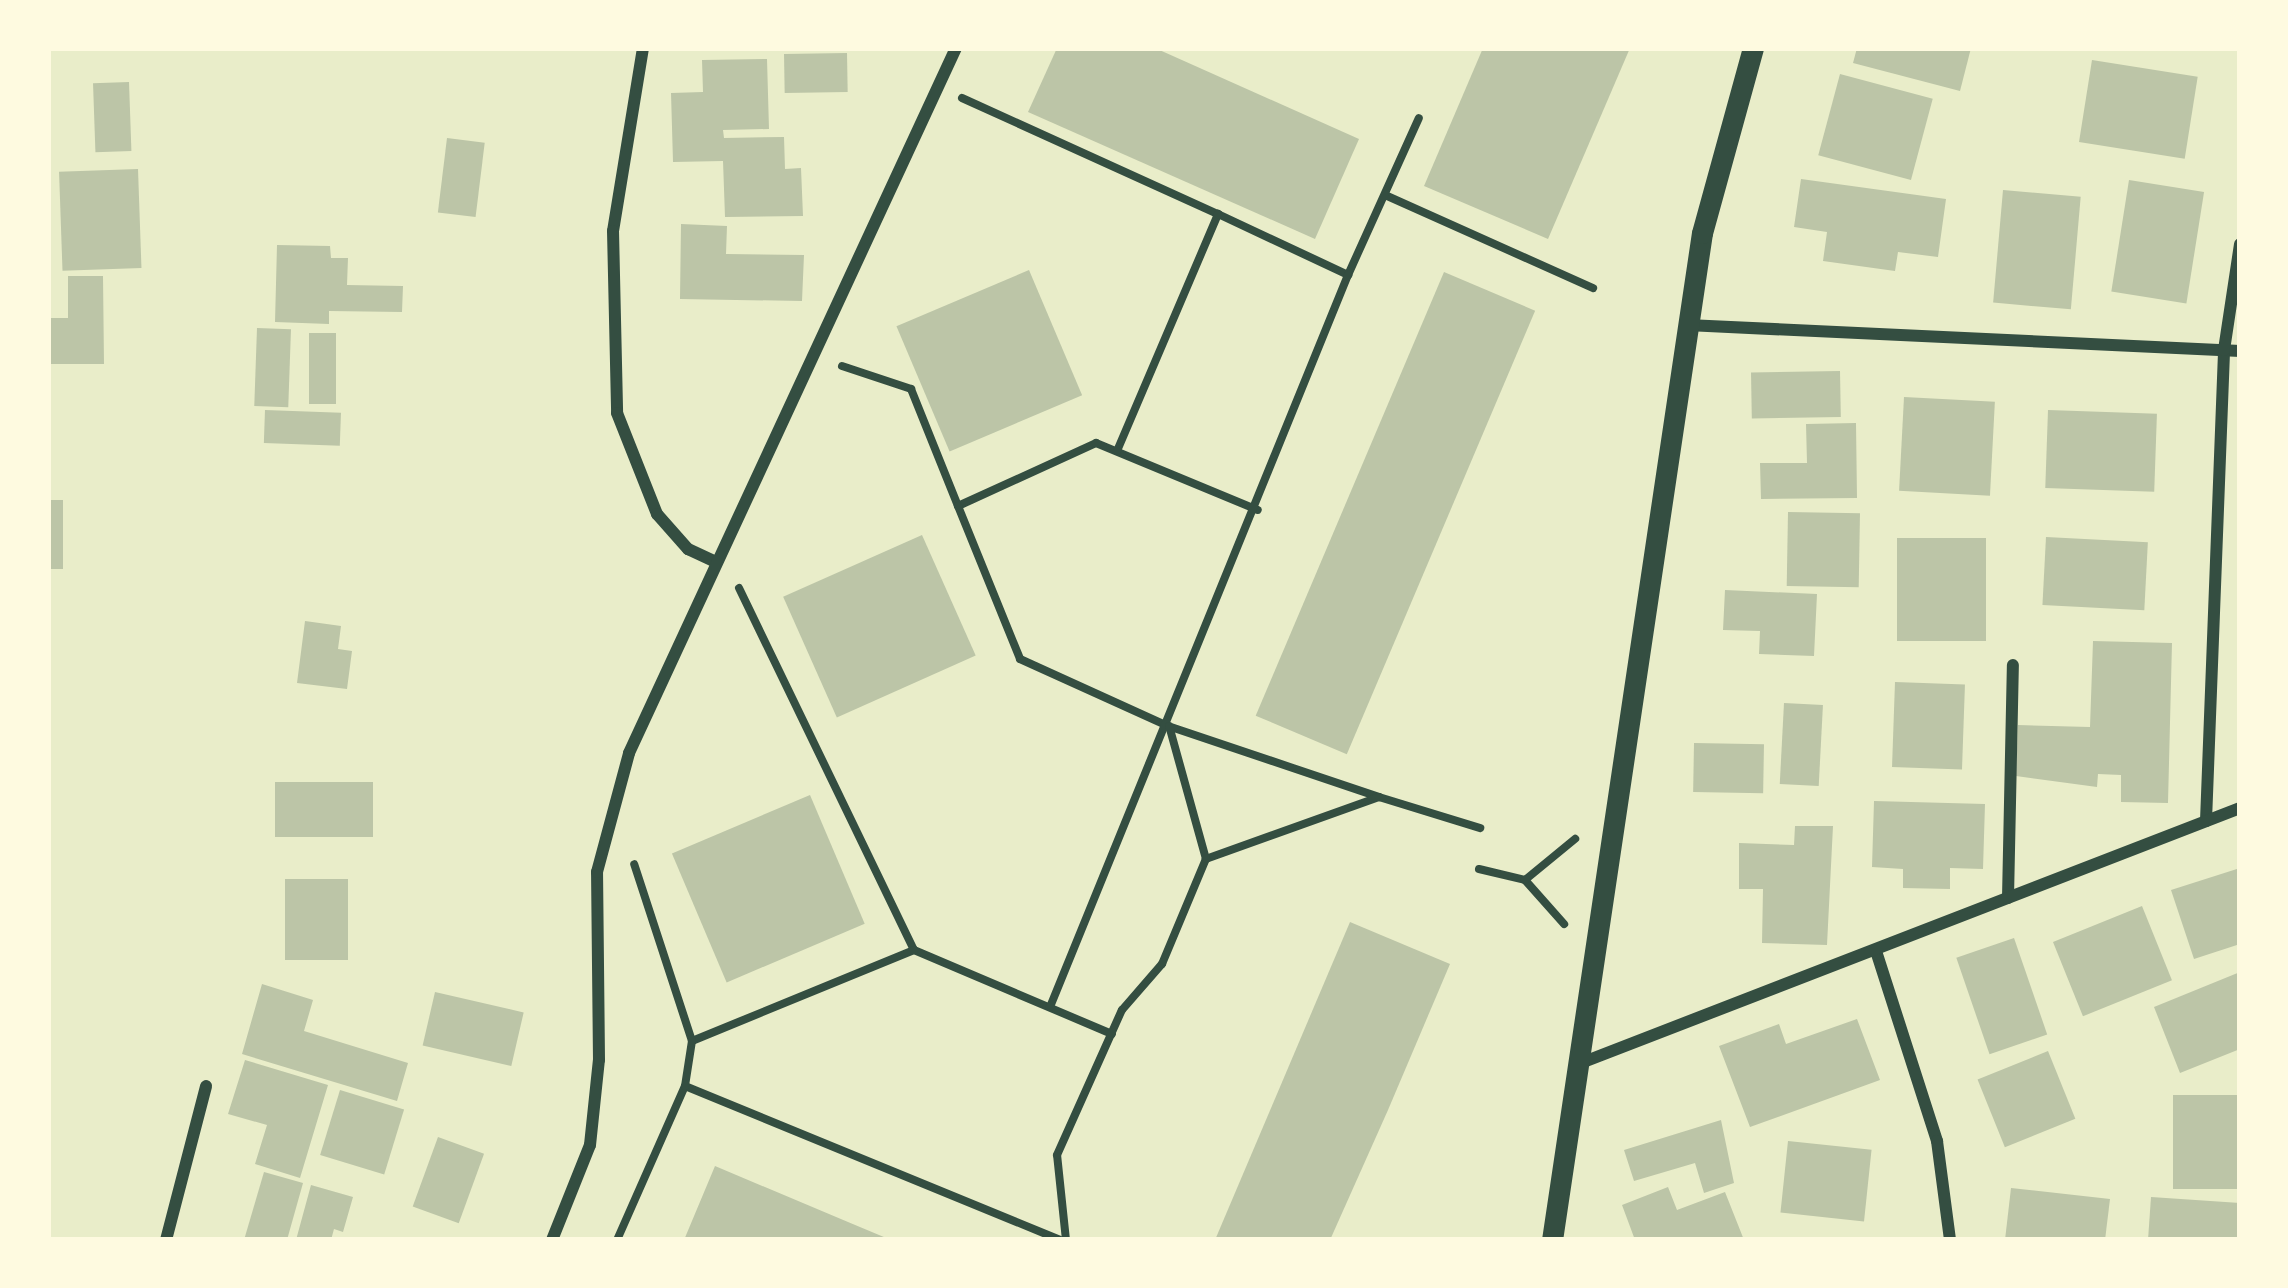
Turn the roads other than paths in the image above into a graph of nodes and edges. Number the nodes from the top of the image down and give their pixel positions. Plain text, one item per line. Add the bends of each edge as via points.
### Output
1 (643, 48) edge
2 (956, 48) edge
3 (1753, 48) edge
4 (2240, 244) edge
5 (1687, 325) junction
6 (2224, 350) junction
7 (2240, 351) edge
8 (714, 561) junction
9 (2013, 665) dead end
10 (2240, 808) edge
11 (2206, 821) junction
12 (2008, 898) junction
13 (1876, 951) junction
14 (1581, 1064) junction
15 (206, 1086) dead end
16 (166, 1240) edge
17 (552, 1240) edge
18 (1552, 1240) edge
19 (1950, 1240) edge

1 - 8 street via 613,231 617,413 657,514 688,550
2 - 8 street
3 - 5 street via 1702,232
4 - 6 street
5 - 6 street
5 - 14 street
6 - 7 street
6 - 11 street
8 - 17 street via 608,815 590,1145
9 - 12 street
10 - 11 street
11 - 12 street
12 - 13 street
13 - 14 street
13 - 19 street via 1937,1141
14 - 18 street
15 - 16 street

